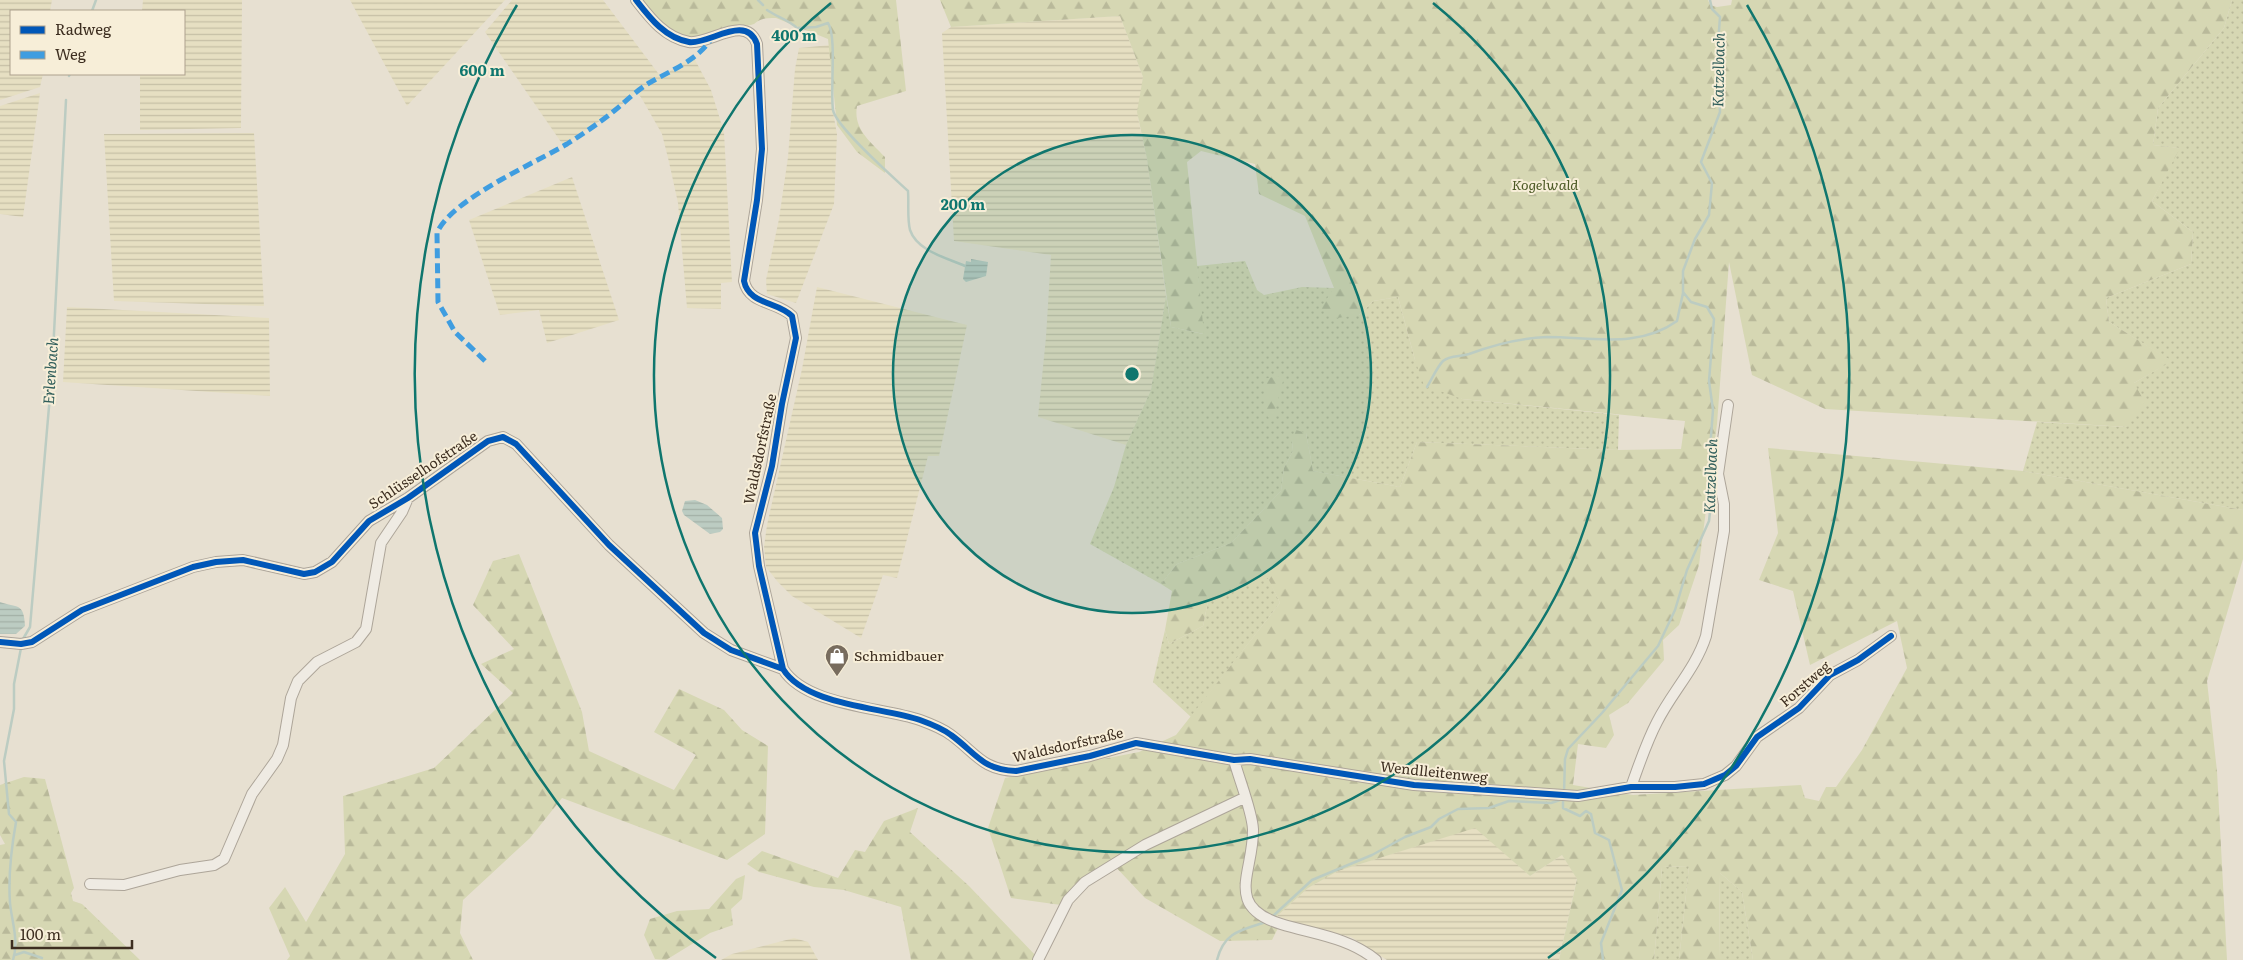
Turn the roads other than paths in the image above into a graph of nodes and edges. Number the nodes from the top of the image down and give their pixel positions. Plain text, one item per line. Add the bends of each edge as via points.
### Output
1 (636, 0) edge
2 (1728, 405) dead end
3 (408, 498) junction
4 (1891, 636) dead end
5 (0, 642) edge
6 (782, 669) junction
7 (1234, 760) junction
8 (1631, 787) junction
9 (1244, 798) junction
10 (90, 884) dead end
11 (1038, 960) edge
12 (1376, 960) edge

1 - 6 street, Waldsdorfstraße via 664,32 686,42 696,43 736,30 750,34 757,44 762,149 744,281 752,296 784,309 796,326 772,466 755,533 759,566
2 - 8 street via 1718,474 1724,504 1724,531 1706,636 1689,673 1657,722
3 - 5 street, Schlüsselhofstraße via 369,521 332,562 315,572 292,572 243,560 201,565 82,610 32,642
3 - 6 street, Schlüsselhofstraße via 488,441 509,438 609,545 704,633 731,650
3 - 10 street via 381,543 366,628 356,642 317,662 298,681 291,698 283,745 252,794 224,859 214,865 124,884
4 - 8 street, Forstweg via 1858,660 1830,674 1799,708 1757,737 1736,766 1725,775 1704,784
6 - 7 street, Waldsdorfstraße via 792,680 814,693 914,718 939,728 985,764 1006,771 1042,767 1136,743
7 - 8 street, Wendlleitenweg via 1414,785 1578,796
7 - 9 street
9 - 11 street via 1145,845 1085,882 1068,900
9 - 12 street via 1253,830 1244,888 1251,909 1281,924 1328,935

